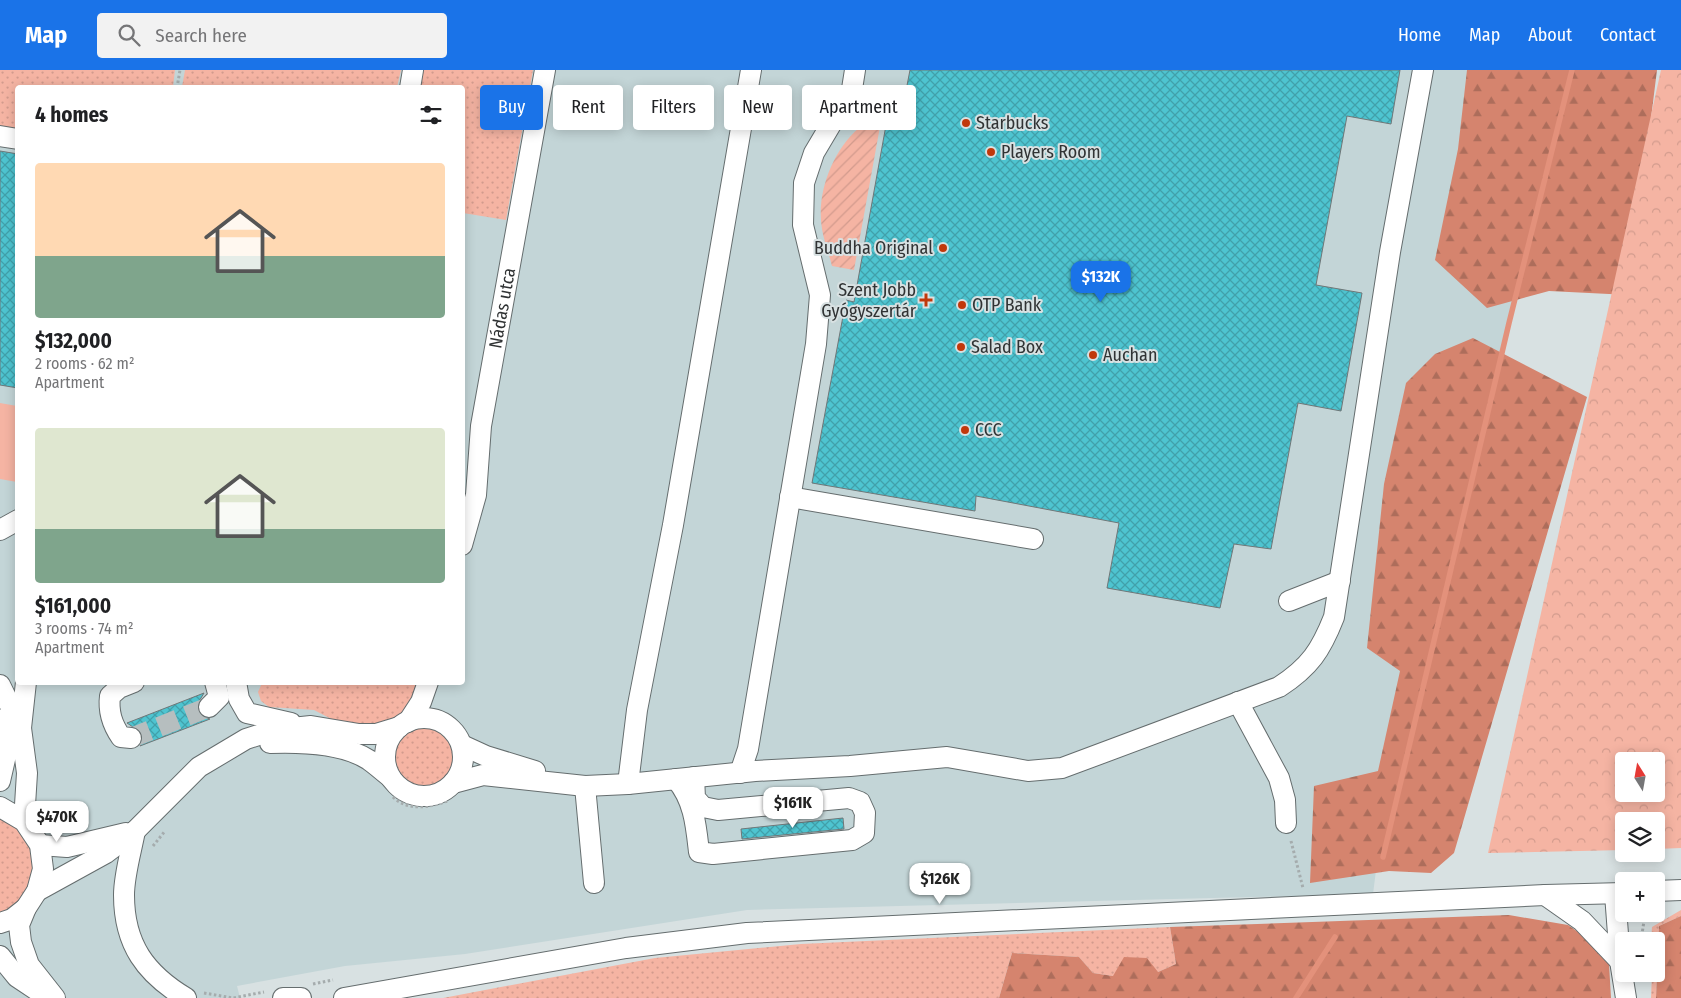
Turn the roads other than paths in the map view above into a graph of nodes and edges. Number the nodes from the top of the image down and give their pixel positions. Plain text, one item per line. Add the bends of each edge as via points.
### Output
1 (413, 70) edge
2 (545, 70) edge
3 (752, 70) edge
4 (855, 70) edge
5 (1423, 70) edge
6 (410, 85) edge
7 (0, 136) edge
8 (15, 138) edge
9 (479, 446) junction
10 (465, 475) edge
11 (790, 497) junction
12 (15, 522) edge
13 (15, 529) edge
14 (0, 531) edge
15 (465, 536) edge
16 (1033, 539) dead end
17 (1340, 581) junction
18 (1289, 601) dead end
19 (26, 685) edge
20 (126, 685) edge
21 (216, 685) edge
22 (237, 685) edge
23 (427, 685) edge
24 (3, 693) edge
25 (1238, 702) junction
26 (209, 707) dead end
27 (403, 724) junction
28 (310, 726) junction
29 (21, 728) junction
30 (131, 738) dead end
31 (462, 745) junction
32 (226, 751) junction
33 (740, 773) junction
34 (685, 778) junction
35 (0, 781) edge
36 (628, 784) junction
37 (390, 785) junction
38 (585, 786) junction
39 (452, 791) junction
40 (0, 807) edge
41 (24, 821) junction
42 (1286, 823) road end
43 (135, 831) junction
44 (40, 845) junction
45 (594, 883) dead end
46 (1681, 890) edge
47 (1665, 891) edge
48 (1615, 894) edge
49 (1545, 895) junction
50 (31, 900) junction
51 (0, 923) edge
52 (0, 956) edge
53 (1615, 956) edge
54 (1623, 982) edge
55 (343, 988) edge
56 (302, 992) edge
57 (192, 995) edge
58 (276, 995) edge
59 (48, 998) edge
60 (55, 998) edge
61 (1626, 998) edge

1 - 6 street
2 - 9 street, Nádas utca
3 - 36 street via 673,525 637,710
4 - 11 street via 852,89 814,153 804,183 804,225 820,295 816,344
5 - 17 street via 1390,252
7 - 8 street
9 - 10 street
9 - 15 street, Nádas utca via 476,495
11 - 16 street
11 - 33 street via 748,749
12 - 14 street
13 - 14 street
17 - 18 street
17 - 25 street via 1334,617 1325,642 1313,661 1279,687
19 - 29 street
20 - 30 street via 110,696 108,709 121,737
21 - 26 street via 220,697
22 - 28 street via 239,699 247,713
23 - 27 street via 421,702
24 - 29 street
24 - 35 street via 9,742
25 - 33 street via 1062,768 1028,772 947,757
25 - 42 street via 1280,778
27 - 28 street via 376,734
27 - 31 street via 426,718 439,721 451,728
27 - 37 street via 386,748
28 - 32 street via 274,730 246,738
29 - 41 street via 27,773
31 - 38 street via 486,756
31 - 39 street via 463,765
32 - 37 street via 302,742 335,748 367,759
32 - 43 street via 199,767
33 - 34 street
34 - 34 street via 699,852 713,854 852,840 864,834 866,813 860,802 849,798 718,810 703,807
34 - 36 street
36 - 38 street
37 - 39 street via 417,796
38 - 39 street via 483,775
38 - 45 street
40 - 41 street
41 - 44 street
43 - 44 street via 67,847
43 - 50 street
43 - 57 street via 124,895 128,928 148,970 164,985
44 - 50 street via 43,869
46 - 47 street
48 - 49 street
49 - 53 street via 1582,921
49 - 55 street via 747,933
50 - 51 street via 12,918
50 - 60 street via 19,925 21,942 29,965
52 - 59 street via 17,977
54 - 61 street
56 - 58 street

